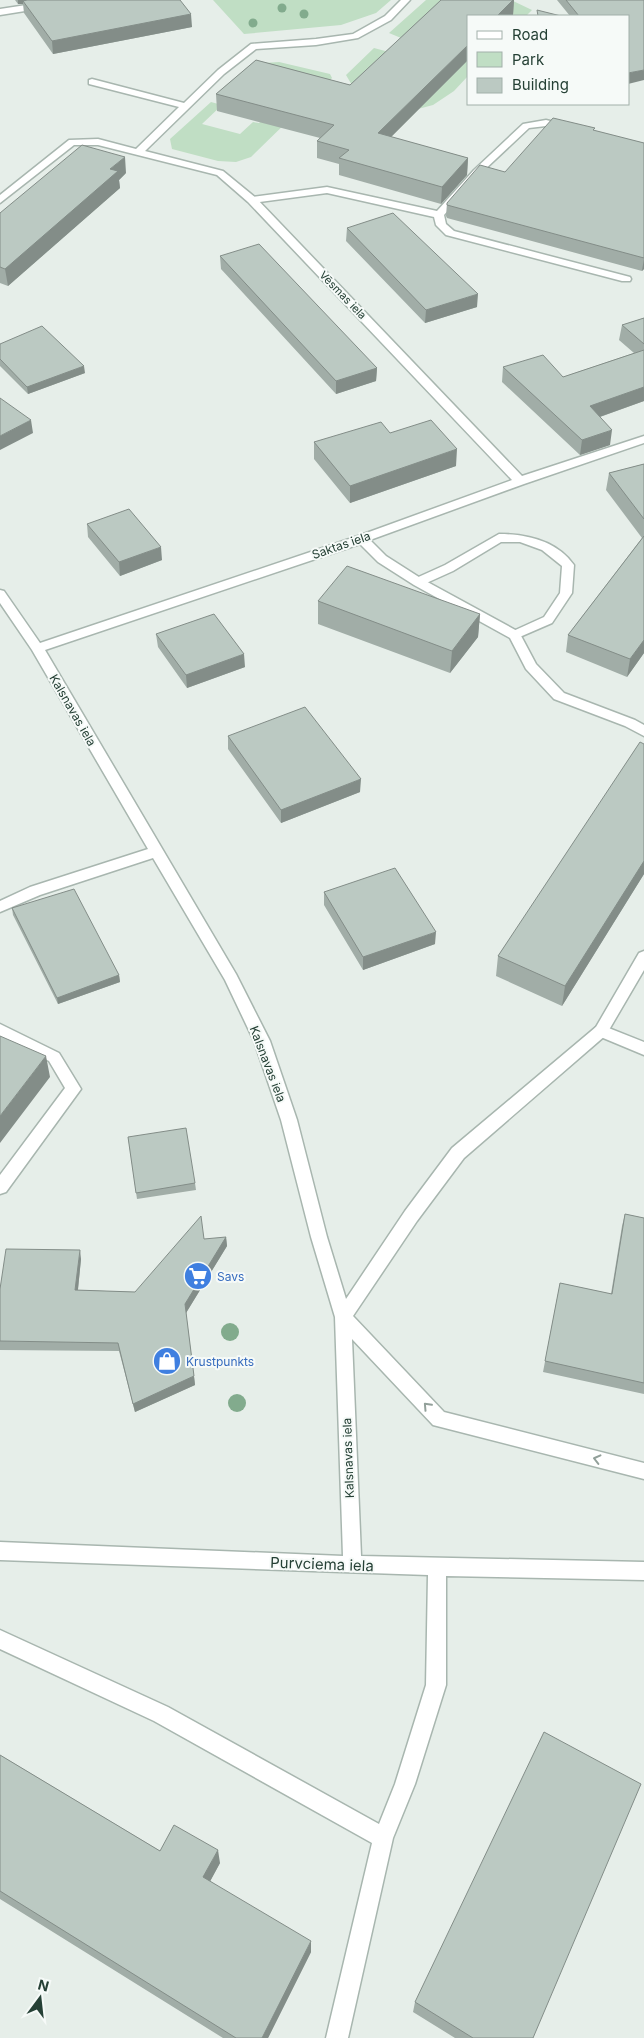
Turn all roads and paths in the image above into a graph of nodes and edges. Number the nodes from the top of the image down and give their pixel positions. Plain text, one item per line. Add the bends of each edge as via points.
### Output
1 (75, 0) edge
2 (406, 0) edge
3 (0, 12) edge
4 (92, 82) dead end
5 (186, 106) junction
6 (582, 132) edge
7 (139, 151) junction
8 (0, 200) edge
9 (252, 200) junction
10 (439, 215) junction
11 (626, 279) dead end
12 (644, 439) edge
13 (520, 481) junction
14 (362, 538) junction
15 (418, 582) junction
16 (0, 594) edge
17 (515, 635) junction
18 (37, 648) junction
19 (644, 731) edge
20 (155, 852) junction
21 (0, 907) edge
22 (644, 957) edge
23 (0, 1030) edge
24 (601, 1031) junction
25 (644, 1049) edge
26 (0, 1187) edge
27 (343, 1317) junction
28 (644, 1471) edge
29 (0, 1551) edge
30 (0, 1562) edge
31 (352, 1565) junction
32 (437, 1567) junction
33 (644, 1572) edge
34 (0, 1639) edge
35 (383, 1838) junction
36 (337, 2038) edge

1 - 3 street
2 - 5 street via 388,18 355,36 254,46
4 - 5 street
5 - 7 street
6 - 10 street via 546,123 526,126 477,172
7 - 8 street, Vēsmas iela via 98,142 72,142
7 - 9 street, Vēsmas iela via 220,173
9 - 10 street via 327,190
9 - 13 street, Vēsmas iela
10 - 11 street via 441,225 450,233
12 - 13 street, Saktas iela
13 - 14 street, Saktas iela
14 - 15 street via 382,559
14 - 18 street, Saktas iela
15 - 17 street
15 - 17 street via 500,538 521,538 546,547 568,564 566,593 548,620
16 - 18 street, Kalsnavas iela
17 - 19 street via 531,666 559,696
18 - 20 street, Kalsnavas iela
20 - 21 street via 35,891
20 - 27 street, Kalsnavas iela via 231,978 262,1041 289,1120
22 - 24 street
23 - 26 street via 54,1057 73,1089
24 - 25 street
24 - 27 street via 458,1153
28 -> 27 street via 439,1419
27 - 31 street, Kalsnavas iela
29 - 30 street
29 - 31 street, Purvciema iela
31 - 32 street, Purvciema iela
32 - 33 street, Purvciema iela
32 - 35 street via 436,1685 405,1784
34 - 35 street via 161,1714
35 - 36 street

